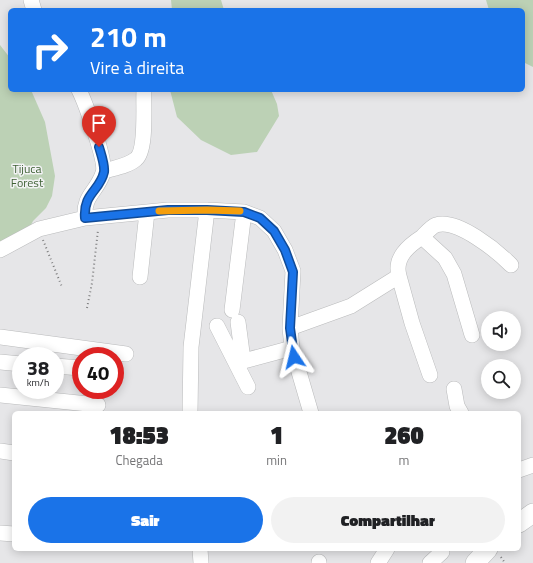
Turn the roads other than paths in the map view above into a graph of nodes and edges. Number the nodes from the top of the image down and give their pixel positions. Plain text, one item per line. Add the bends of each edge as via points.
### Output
1 (79, 92) edge
2 (144, 92) edge
3 (104, 171) junction
4 (207, 210) junction
5 (147, 212) junction
6 (244, 212) junction
7 (92, 217) junction
8 (422, 237) junction
9 (0, 250) edge
10 (511, 265) dead end
11 (399, 276) junction
12 (140, 277) dead end
13 (217, 326) dead end
14 (290, 328) junction
15 (472, 335) dead end
16 (0, 337) edge
17 (292, 348) junction
18 (126, 354) dead end
19 (239, 361) junction
20 (0, 362) edge
21 (12, 363) edge
22 (430, 375) dead end
23 (248, 387) dead end
24 (454, 389) dead end
25 (0, 395) edge
26 (98, 405) dead end
27 (190, 411) edge
28 (311, 411) edge
29 (460, 411) edge
30 (0, 451) edge
31 (12, 453) edge
32 (533, 466) edge
33 (521, 469) edge
34 (0, 533) edge
35 (12, 534) edge
36 (200, 551) edge
37 (386, 551) edge
38 (442, 552) dead end
39 (201, 563) edge
40 (378, 563) edge
41 (430, 563) edge

1 - 3 street via 99,147
2 - 3 street via 142,148 138,158 132,163
3 - 7 street via 84,208
4 - 5 street
4 - 6 street
4 - 27 street via 191,347
5 - 7 street
5 - 12 street
6 - 14 street via 260,218 274,231 285,250 293,272
6 - 19 street via 235,316
7 - 9 street via 39,230
8 - 10 street via 435,226 445,223 492,246
8 - 11 street via 412,243 401,256 397,268
8 - 15 street via 445,258 454,274
11 - 14 street via 351,306
11 - 22 street
13 - 19 street
14 - 17 street
16 - 18 street
17 - 19 street
17 - 28 street
19 - 23 street
20 - 21 street
24 - 29 street
25 - 26 street
30 - 31 street
32 - 33 street
34 - 35 street
36 - 39 street
37 - 40 street
38 - 41 street

